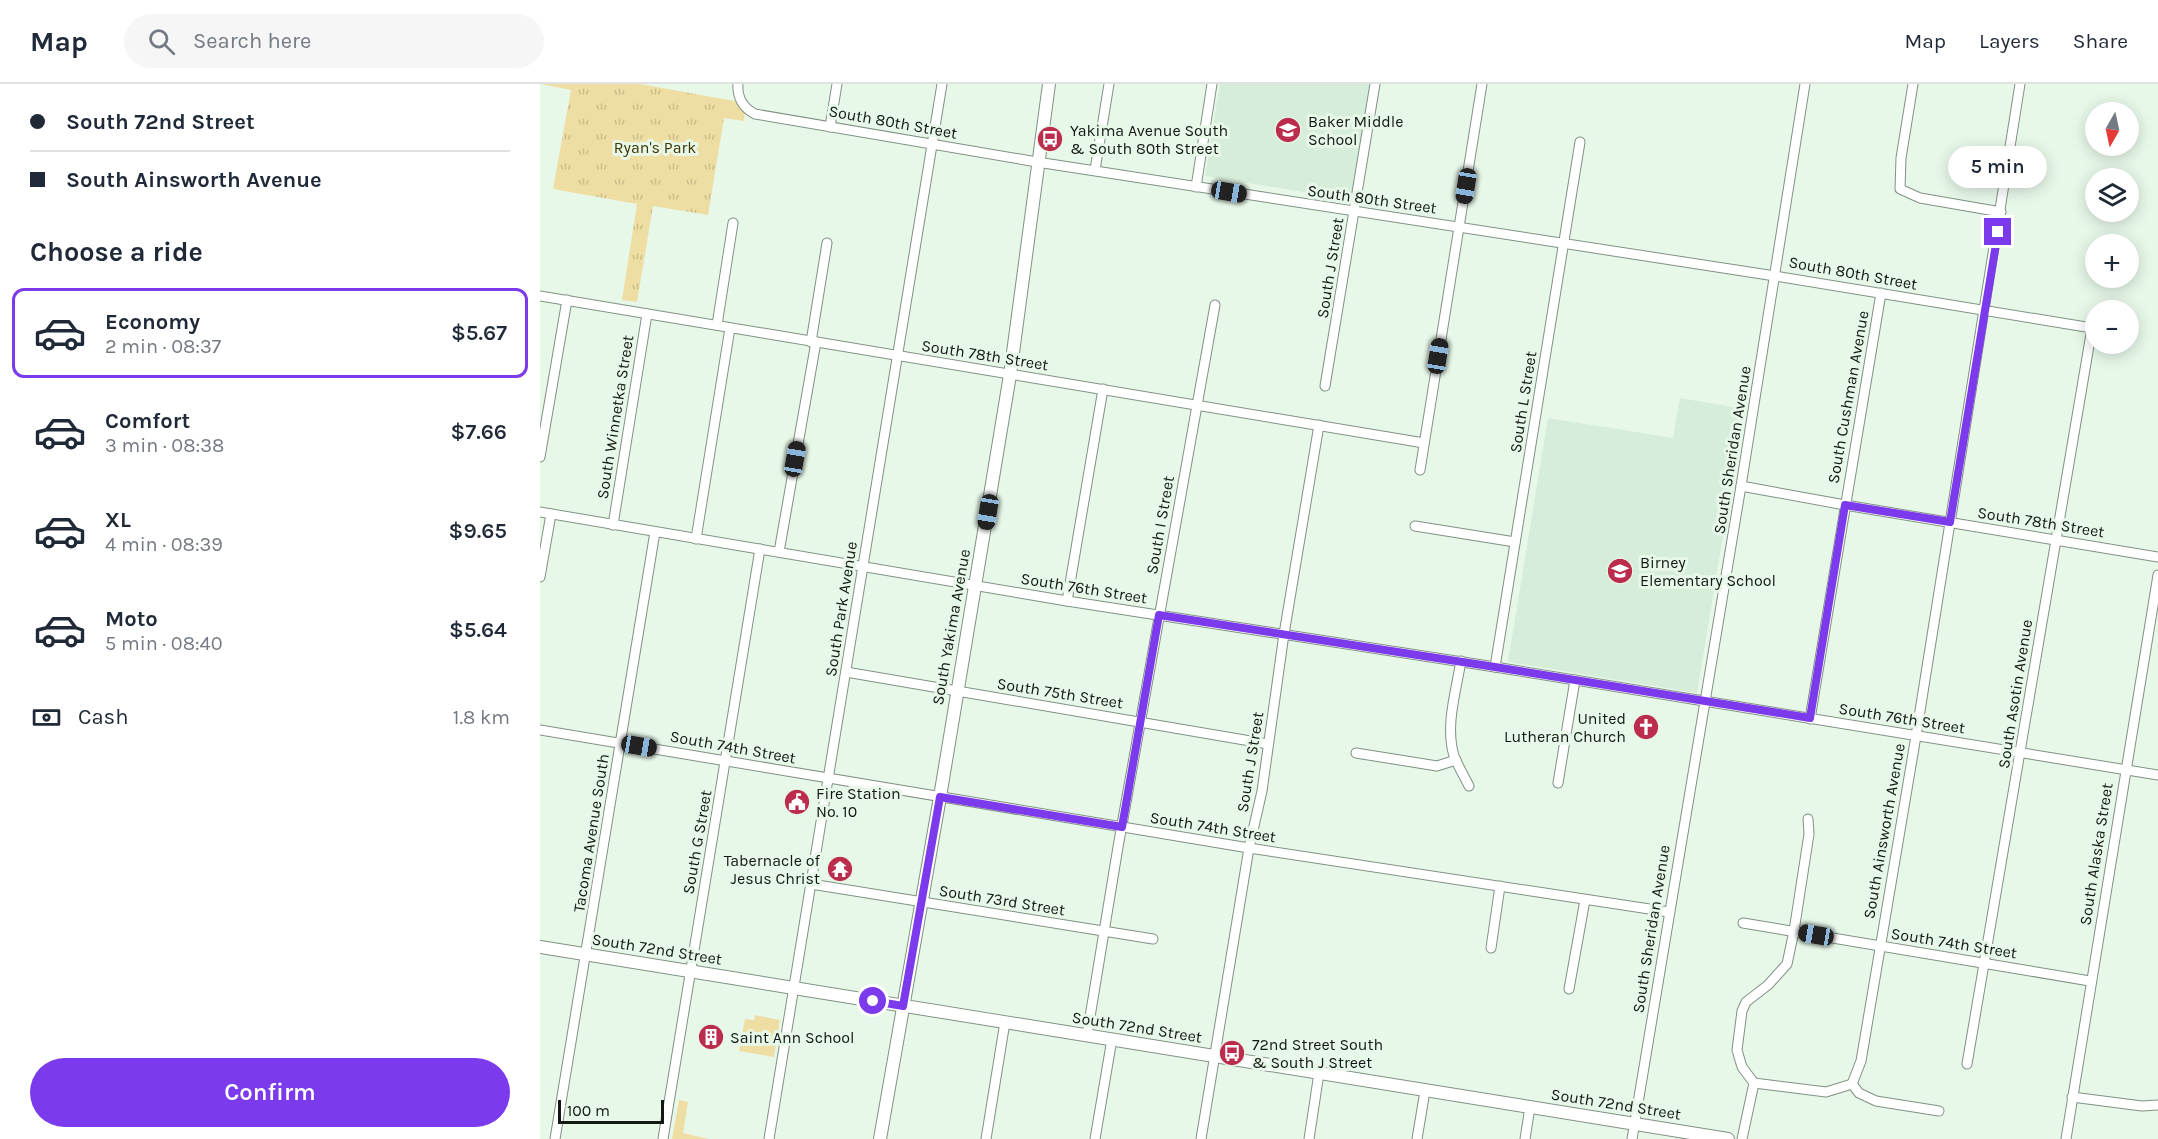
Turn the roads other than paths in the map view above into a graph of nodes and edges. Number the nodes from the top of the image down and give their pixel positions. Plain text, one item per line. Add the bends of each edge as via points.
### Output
1 (738, 84) edge
2 (837, 84) edge
3 (942, 84) edge
4 (1049, 84) edge
5 (1109, 84) edge
6 (1212, 84) edge
7 (1375, 84) edge
8 (1482, 84) edge
9 (1806, 84) edge
10 (1913, 84) edge
11 (2020, 84) edge
12 (830, 127) junction
13 (1580, 142) dead end
14 (933, 145) junction
15 (1037, 162) junction
16 (1095, 170) junction
17 (1196, 187) junction
18 (1354, 212) junction
19 (2001, 212) junction
20 (734, 223) dead end
21 (1459, 227) junction
22 (827, 243) dead end
23 (1563, 243) junction
24 (1775, 276) junction
25 (1881, 293) junction
26 (540, 296) edge
27 (567, 300) junction
28 (1215, 304) dead end
29 (1985, 311) junction
30 (647, 314) junction
31 (717, 326) junction
32 (2085, 327) edge
33 (730, 328) junction
34 (813, 342) junction
35 (2088, 354) edge
36 (898, 356) junction
37 (1010, 375) junction
38 (1325, 386) dead end
39 (1103, 389) junction
40 (1197, 403) junction
41 (1319, 425) junction
42 (1424, 443) junction
43 (540, 457) edge
44 (1420, 470) dead end
45 (1741, 486) junction
46 (1845, 505) junction
47 (540, 512) edge
48 (550, 514) junction
49 (1950, 522) junction
50 (613, 525) junction
51 (1415, 526) dead end
52 (655, 532) junction
53 (696, 539) junction
54 (2056, 539) junction
55 (1515, 542) junction
56 (760, 549) junction
57 (779, 552) junction
58 (2158, 557) edge
59 (864, 567) junction
60 (2158, 575) edge
61 (540, 577) edge
62 (976, 586) junction
63 (1067, 601) junction
64 (1159, 615) junction
65 (1284, 634) junction
66 (1461, 661) junction
67 (1495, 667) junction
68 (846, 672) junction
69 (1575, 680) junction
70 (957, 691) junction
71 (1705, 700) junction
72 (1810, 718) junction
73 (1140, 722) junction
74 (540, 730) edge
75 (1916, 735) junction
76 (621, 743) junction
77 (1268, 744) junction
78 (2020, 752) junction
79 (1356, 753) dead end
80 (1456, 760) junction
81 (726, 761) junction
82 (2126, 770) junction
83 (2158, 775) edge
84 (829, 778) junction
85 (1558, 783) dead end
86 (1469, 786) dead end
87 (940, 797) junction
88 (1808, 819) dead end
89 (1122, 827) junction
90 (1249, 848) junction
91 (812, 884) junction
92 (1500, 886) junction
93 (1585, 900) junction
94 (920, 902) junction
95 (1669, 912) junction
96 (1743, 923) dead end
97 (1105, 932) junction
98 (1794, 932) junction
99 (1153, 939) dead end
100 (1880, 946) junction
101 (540, 947) edge
102 (1491, 948) dead end
103 (585, 955) junction
104 (1984, 963) junction
105 (690, 971) junction
106 (2090, 981) junction
107 (794, 988) junction
108 (1569, 989) dead end
109 (903, 1006) junction
110 (1005, 1022) junction
111 (1087, 1035) junction
112 (1112, 1040) junction
113 (1214, 1056) junction
114 (1967, 1064) dead end
115 (1319, 1073) junction
116 (1754, 1083) junction
117 (1852, 1084) junction
118 (1425, 1090) junction
119 (2072, 1096) junction
120 (2158, 1105) edge
121 (1530, 1107) junction
122 (1939, 1111) dead end
123 (1634, 1124) junction
124 (555, 1139) edge
125 (663, 1139) edge
126 (769, 1139) edge
127 (880, 1139) edge
128 (986, 1139) edge
129 (1095, 1139) edge
130 (1201, 1139) edge
131 (1309, 1139) edge
132 (1418, 1139) edge
133 (1525, 1139) edge
134 (1632, 1139) edge
135 (1728, 1139) edge
136 (1742, 1139) edge
137 (2066, 1139) edge

1 - 12 street, South 80th Street via 741,101 755,114
2 - 12 street
3 - 14 street, South Park Avenue
4 - 15 main road, South Yakima Avenue
5 - 16 street
6 - 17 street
7 - 18 street, South J Street
8 - 21 street
9 - 24 street, South Sheridan Avenue
10 - 19 street via 1900,189 1926,199
11 - 19 street, South Ainsworth Avenue
12 - 14 street, South 80th Street
13 - 23 street, South L Street
14 - 15 street, South 80th Street
14 - 36 street, South Park Avenue
15 - 16 street, South 80th Street
15 - 37 main road, South Yakima Avenue
16 - 17 street, South 80th Street
17 - 18 street, South 80th Street
18 - 21 street, South 80th Street
18 - 38 street, South J Street
19 - 29 street, South Ainsworth Avenue
20 - 31 street
21 - 23 street, South 80th Street
21 - 42 street
22 - 34 street
23 - 24 street, South 80th Street
23 - 55 street, South L Street
24 - 25 street, South 80th Street
24 - 45 street, South Sheridan Avenue
25 - 29 street, South 80th Street
25 - 46 street, South Cushman Avenue
26 - 27 street, South 78th Street
27 - 30 street, South 78th Street
27 - 43 street
28 - 40 street, South I Street
29 - 32 street, South 80th Street
29 - 49 street, South Ainsworth Avenue
30 - 31 street, South 78th Street
30 - 50 street, South Winnetka Street
31 - 33 street, South 78th Street
33 - 34 street, South 78th Street
33 - 53 street
34 - 36 street, South 78th Street
34 - 57 street
35 - 54 street, South Asotin Avenue
36 - 37 street, South 78th Street
36 - 59 street, South Park Avenue
37 - 39 street, South 78th Street
37 - 62 main road, South Yakima Avenue
39 - 40 street, South 78th Street
39 - 63 street
40 - 41 street, South 78th Street
40 - 64 street, South I Street
41 - 42 street, South 78th Street
41 - 65 street, South J Street
42 - 44 street
45 - 46 street, South 78th Street
45 - 71 street, South Sheridan Avenue
46 - 49 street, South 78th Street
46 - 72 street, South Cushman Avenue
47 - 48 street, South 76th Street
48 - 50 street, South 76th Street
48 - 61 street
49 - 54 street, South 78th Street
49 - 75 street, South Ainsworth Avenue
50 - 52 street, South 76th Street
51 - 55 street
52 - 53 street, South 76th Street
52 - 76 street, Tacoma Avenue South
53 - 56 street, South 76th Street
54 - 58 street, South 78th Street
54 - 78 street, South Asotin Avenue
55 - 67 street, South L Street
56 - 57 street, South 76th Street
56 - 81 street, South G Street
57 - 59 street, South 76th Street
59 - 62 street, South 76th Street
59 - 68 street, South Park Avenue
60 - 82 street, South Alaska Street
62 - 63 street, South 76th Street
62 - 70 main road, South Yakima Avenue
63 - 64 street, South 76th Street
64 - 65 street, South 76th Street
64 - 73 street, South I Street
65 - 66 street, South 76th Street
65 - 77 street, South J Street
66 - 67 street, South 76th Street
66 - 80 street via 1452,720 1451,741
67 - 69 street, South 76th Street
68 - 70 street, South 75th Street
68 - 84 street, South Park Avenue
69 - 71 street, South 76th Street
69 - 85 street
70 - 73 street, South 75th Street
70 - 87 main road, South Yakima Avenue
71 - 72 street, South 76th Street
71 - 95 street, South Sheridan Avenue
72 - 75 street, South 76th Street
73 - 77 street, South 75th Street
73 - 89 street, South I Street
74 - 76 street, South 74th Street
75 - 78 street, South 76th Street
75 - 100 street, South Ainsworth Avenue
76 - 81 street, South 74th Street
76 - 103 street, Tacoma Avenue South
77 - 90 street, South J Street
78 - 82 street, South 76th Street
78 - 104 street, South Asotin Avenue
79 - 80 street via 1437,766
80 - 86 street
81 - 84 street, South 74th Street
81 - 105 street, South G Street
82 - 83 street, South 76th Street
82 - 106 street, South Alaska Street
84 - 87 street, South 74th Street
84 - 91 street, South Park Avenue
87 - 89 street, South 74th Street
87 - 94 main road, South Yakima Avenue
88 - 98 street
89 - 90 street, South 74th Street
89 - 97 street, South I Street
90 - 92 street, South 74th Street
90 - 113 street, South J Street
91 - 94 street, South 73rd Street
91 - 107 street, South Park Avenue
92 - 93 street, South 74th Street
92 - 102 street
93 - 95 street, South 74th Street
93 - 108 street
94 - 97 street, South 73rd Street
94 - 109 main road, South Yakima Avenue
95 - 123 street, South Sheridan Avenue
96 - 98 street, South 74th Street
97 - 99 street, South 73rd Street
97 - 111 street, South I Street
98 - 100 street, South 74th Street
98 - 116 street via 1787,964 1768,986 1750,998 1742,1011 1737,1050 1742,1068
100 - 104 street, South 74th Street
100 - 117 street, South Ainsworth Avenue via 1861,1062
101 - 103 main road, South 72nd Street
103 - 105 main road, South 72nd Street
103 - 124 street, Tacoma Avenue South
104 - 106 street, South 74th Street
104 - 114 street, South Asotin Avenue
105 - 107 main road, South 72nd Street
105 - 125 street, South G Street
106 - 119 street, South Alaska Street
107 - 109 main road, South 72nd Street
107 - 126 street, South Park Avenue
109 - 110 main road, South 72nd Street
109 - 127 main road, South Yakima Avenue
110 - 111 main road, South 72nd Street
110 - 128 street
111 - 112 main road, South 72nd Street
112 - 113 main road, South 72nd Street
112 - 129 street
113 - 115 main road, South 72nd Street
113 - 130 street, South J Street
115 - 118 main road, South 72nd Street
115 - 131 street
116 - 117 street via 1826,1092
116 - 136 street
117 - 122 street via 1859,1093 1876,1101
118 - 121 main road, South 72nd Street
118 - 132 street
119 - 120 street
119 - 137 street, South Alaska Street
121 - 123 main road, South 72nd Street
121 - 133 street
123 - 134 street, South Sheridan Avenue
123 - 135 main road, South 72nd Street

